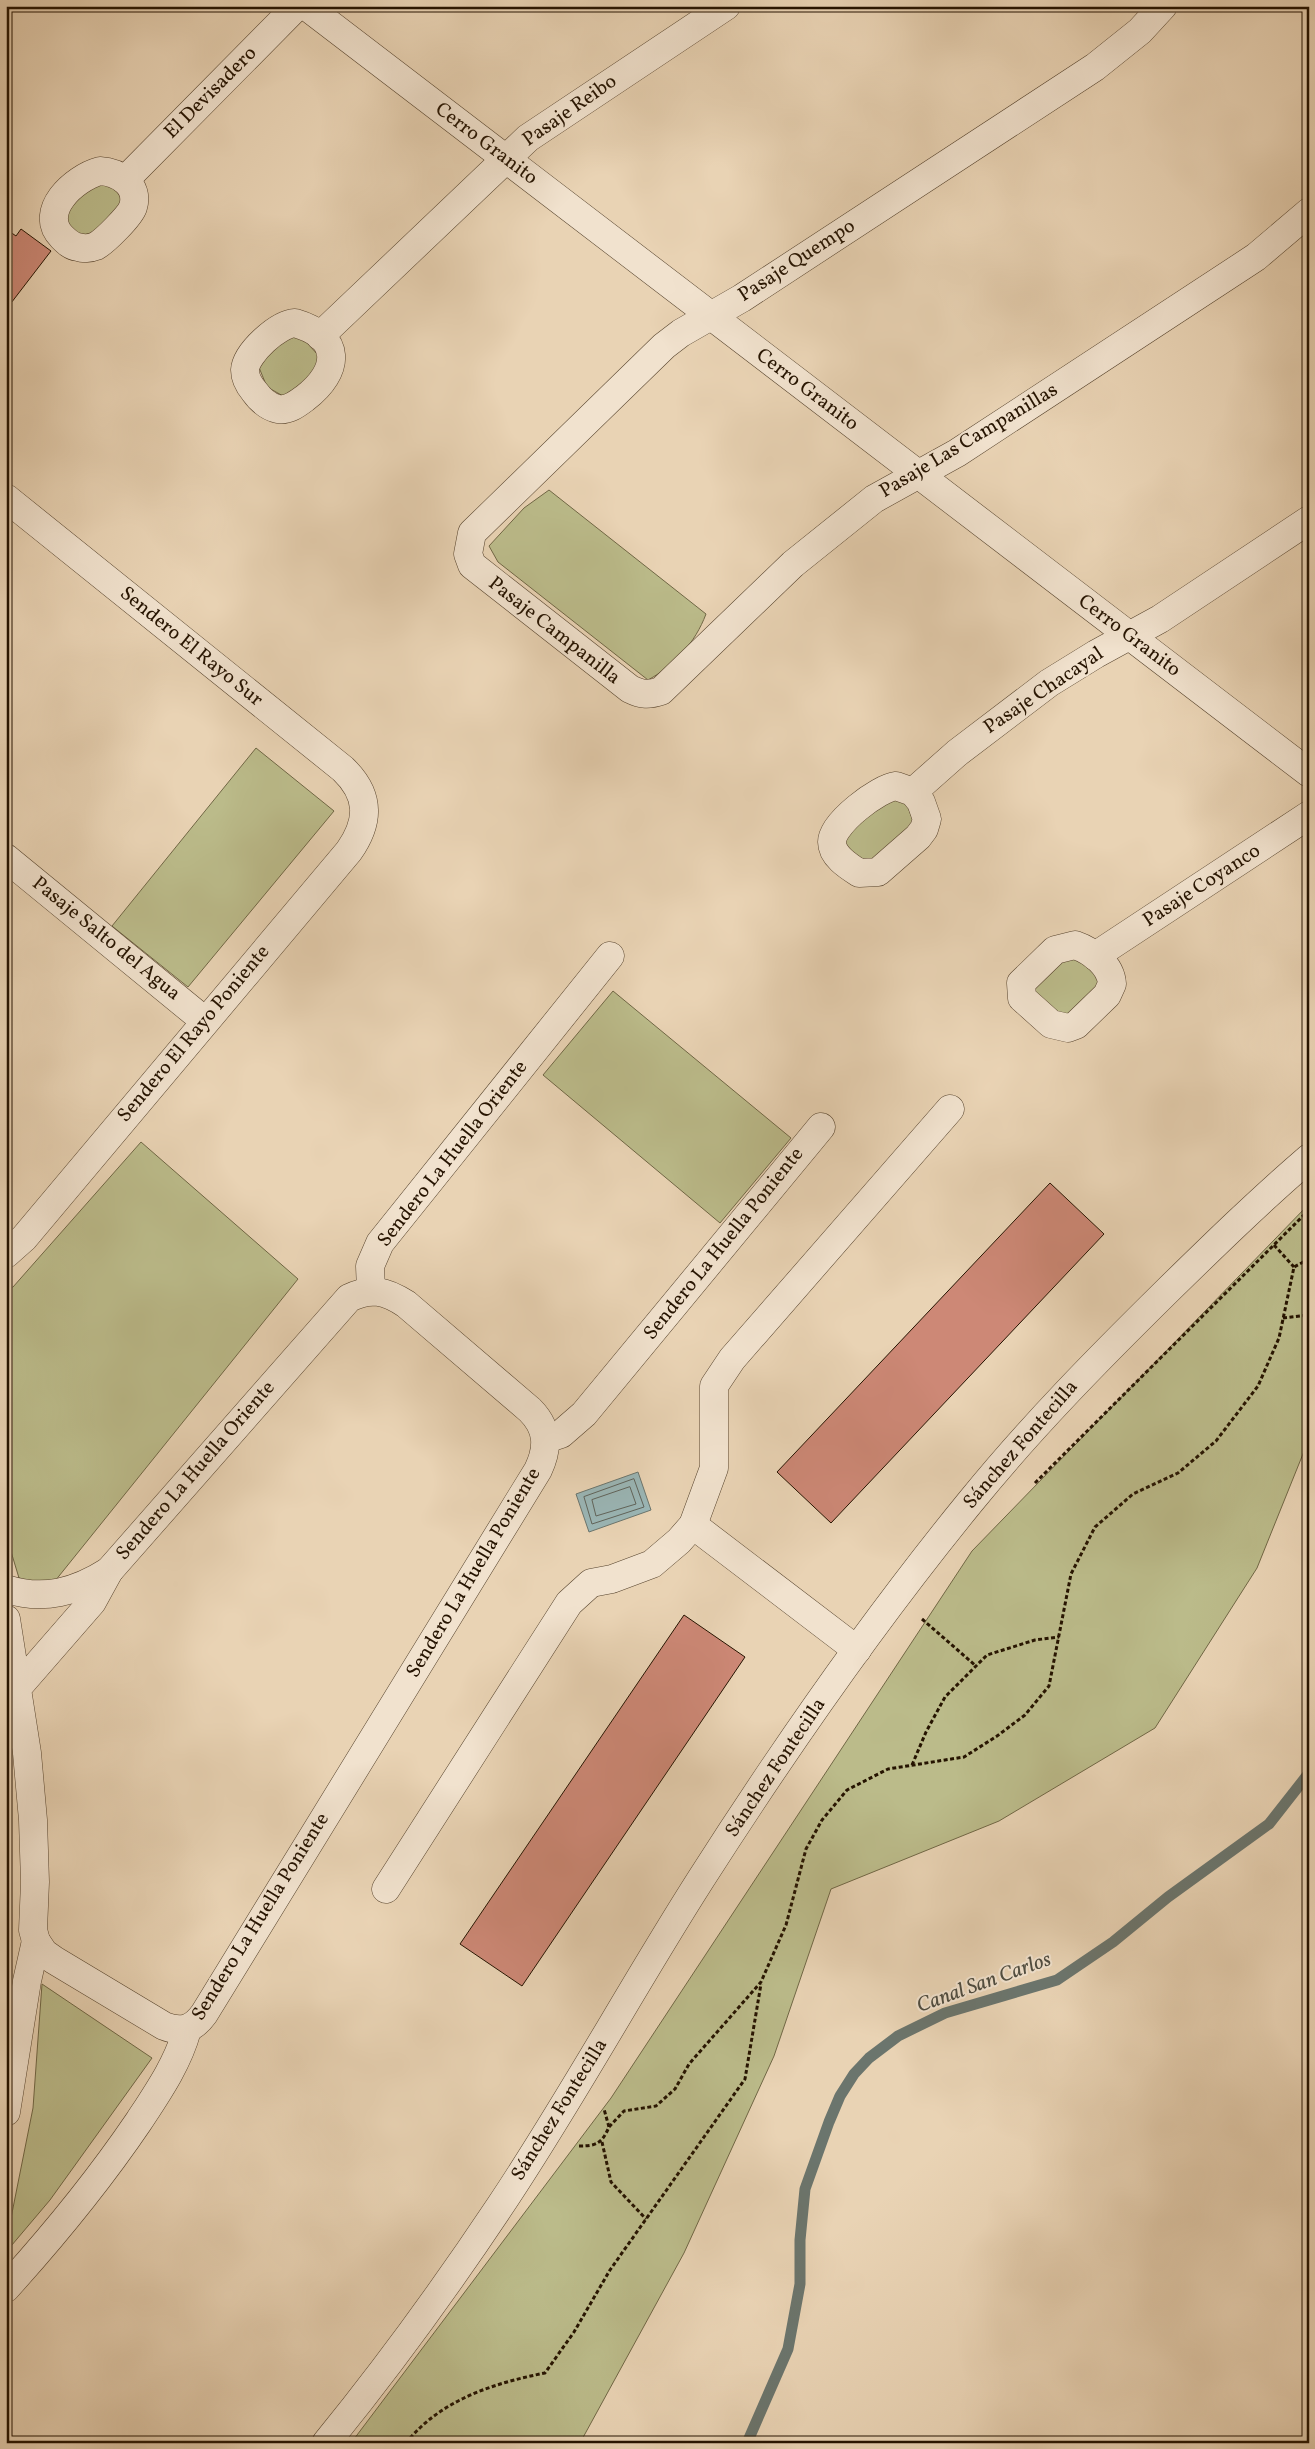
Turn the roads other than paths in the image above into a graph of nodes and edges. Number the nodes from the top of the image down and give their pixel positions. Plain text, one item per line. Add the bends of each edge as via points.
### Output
1 (297, 6) edge
2 (306, 6) edge
3 (726, 6) edge
4 (1163, 6) edge
5 (505, 159) junction
6 (125, 180) dead end
7 (1309, 212) edge
8 (711, 316) junction
9 (320, 336) dead end
10 (918, 474) junction
11 (6, 498) edge
12 (1309, 520) edge
13 (468, 554) joint
14 (1130, 636) junction
15 (650, 694) joint
16 (1309, 773) edge
17 (913, 792) dead end
18 (364, 805) joint
19 (1309, 815) edge
20 (6, 858) edge
21 (610, 956) dead end
22 (1095, 956) dead end
23 (205, 1021) junction
24 (950, 1109) dead end
25 (821, 1127) dead end
26 (1309, 1158) edge
27 (6, 1254) edge
28 (371, 1290) junction
29 (546, 1439) junction
30 (693, 1525) junction
31 (109, 1571) junction
32 (6, 1588) edge
33 (6, 1619) edge
34 (857, 1650) junction
35 (18, 1687) junction
36 (386, 1889) dead end
37 (36, 1942) junction
38 (187, 2030) junction
39 (6, 2112) edge
40 (6, 2288) edge
41 (326, 2443) edge

1 - 6 street, El Devisadero
2 - 5 street, Cerro Granito
3 - 5 street, Pasaje Reibo via 550,121
4 - 8 street, Pasaje Quempo via 1119,49 1095,67
5 - 8 street, Cerro Granito
5 - 9 street, Pasaje Reibo
7 - 10 street, Pasaje Las Campanillas via 1256,257 957,453
8 - 10 street, Cerro Granito
8 - 13 street, Pasaje Quempo via 658,351 486,519 472,534
10 - 14 street, Cerro Granito
10 - 15 street, Pasaje Las Campanillas via 874,499 833,530 793,564 670,685
11 - 18 street, Sendero El Rayo Sur via 343,769 353,779
12 - 14 street, Pasaje Chacayal
13 - 15 street, Pasaje Campanilla via 472,565 488,580 630,689
14 - 16 street, Cerro Granito
14 - 17 street, Pasaje Chacayal via 1049,683 1003,716
18 - 23 street, Sendero El Rayo Poniente via 364,822 349,851
19 - 22 street, Pasaje Coyanco
20 - 23 street, Pasaje Salto del Agua
21 - 28 street, Sendero La Huella Oriente via 380,1244 370,1266
23 - 27 street, Sendero El Rayo Poniente via 24,1238
24 - 30 street via 732,1360 714,1386 714,1468
25 - 29 street, Sendero La Huella Poniente via 584,1414 561,1434
26 - 34 street, Sánchez Fontecilla via 1117,1340 1042,1418 973,1498
28 - 29 street via 384,1292 406,1304 530,1410 538,1418
28 - 31 street, Sendero La Huella Oriente via 354,1295 340,1306
29 - 38 street, Sendero La Huella Poniente via 543,1460 533,1479 204,2014
30 - 34 street
30 - 36 street via 652,1564 612,1580 591,1584 569,1603
31 - 32 street, Sendero La Huella Oriente via 78,1588 50,1595 33,1595
31 - 35 street, Sendero La Huella Oriente via 92,1602
33 - 35 street
34 - 41 street, Sánchez Fontecilla via 700,1880 500,2205 426,2313
35 - 37 street via 33,1820 33,1930
37 - 38 street via 54,1960 164,2026
37 - 39 street
38 - 40 street via 182,2049 172,2067 122,2147 78,2205

